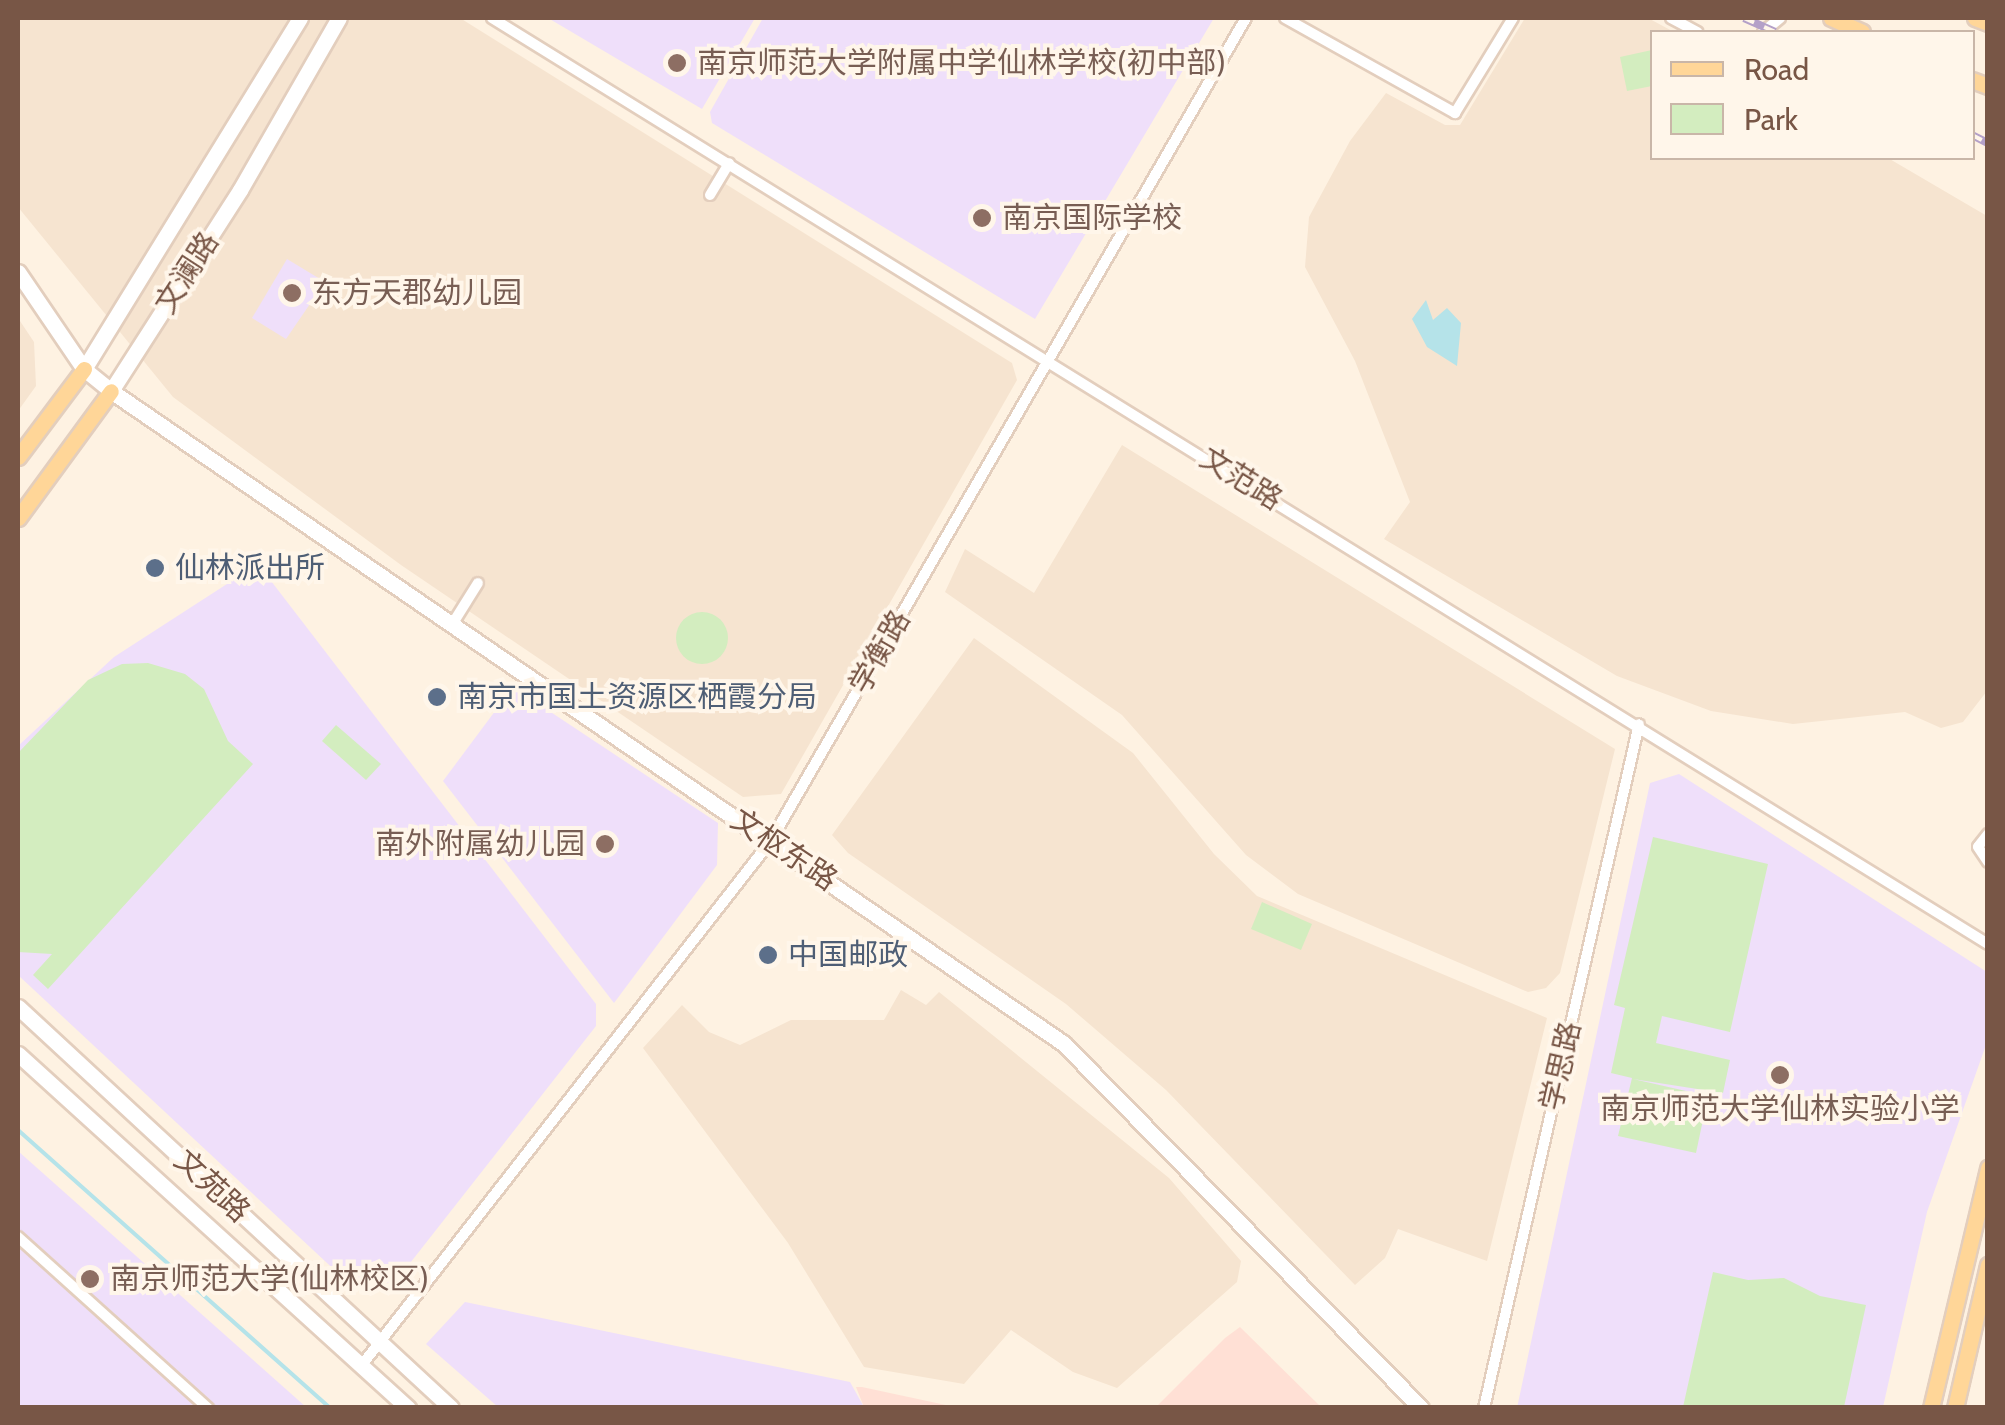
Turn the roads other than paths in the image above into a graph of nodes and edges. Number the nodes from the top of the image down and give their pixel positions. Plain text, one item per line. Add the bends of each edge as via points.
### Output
1 (300, 18) edge
2 (339, 18) edge
3 (492, 18) edge
4 (1246, 18) edge
5 (1285, 18) edge
6 (1513, 18) edge
7 (1672, 18) edge
8 (1831, 18) edge
9 (1975, 18) edge
10 (1988, 23) edge
11 (1694, 30) edge
12 (1858, 30) edge
13 (729, 163) junction
14 (710, 195) dead end
15 (18, 272) edge
16 (1049, 360) junction
17 (84, 369) junction
18 (111, 392) junction
19 (18, 456) edge
20 (18, 518) edge
21 (478, 583) dead end
22 (453, 623) junction
23 (1639, 724) junction
24 (1988, 834) edge
25 (770, 842) junction
26 (1988, 862) edge
27 (1988, 944) edge
28 (18, 1007) edge
29 (18, 1054) edge
30 (1988, 1168) edge
31 (18, 1238) edge
32 (1988, 1265) edge
33 (383, 1344) junction
34 (361, 1366) junction
35 (208, 1408) edge
36 (408, 1408) edge
37 (450, 1408) edge
38 (1421, 1408) edge
39 (1484, 1408) edge
40 (1932, 1408) edge
41 (1956, 1408) edge

1 - 17 main road, 文澜路
2 - 18 main road, 文澜路
3 - 13 street, 文范路
4 - 16 street, 学衡路
5 - 6 street via 1456,113
7 - 11 street
8 - 12 main road
9 - 10 main road
13 - 14 street
13 - 16 street, 文范路
15 - 17 main road, 文枢东路
16 - 23 street, 文范路
16 - 25 street, 学衡路
17 - 18 main road, 文枢东路
17 - 19 main road, 文澜路
18 - 20 main road, 文澜路
18 - 22 main road, 文枢东路
21 - 22 street
22 - 25 main road, 文枢东路
23 - 27 street, 文范路
23 - 39 street, 学思路
24 - 26 street via 1978,847
25 - 33 street, 学衡路
25 - 38 main road, 文枢东路 via 1063,1043
28 - 33 main road, 文苑路
29 - 34 main road, 文苑路
30 - 40 main road
31 - 35 street
32 - 41 main road
33 - 34 street, 学衡路
33 - 37 main road, 文苑路
34 - 36 main road, 文苑路

